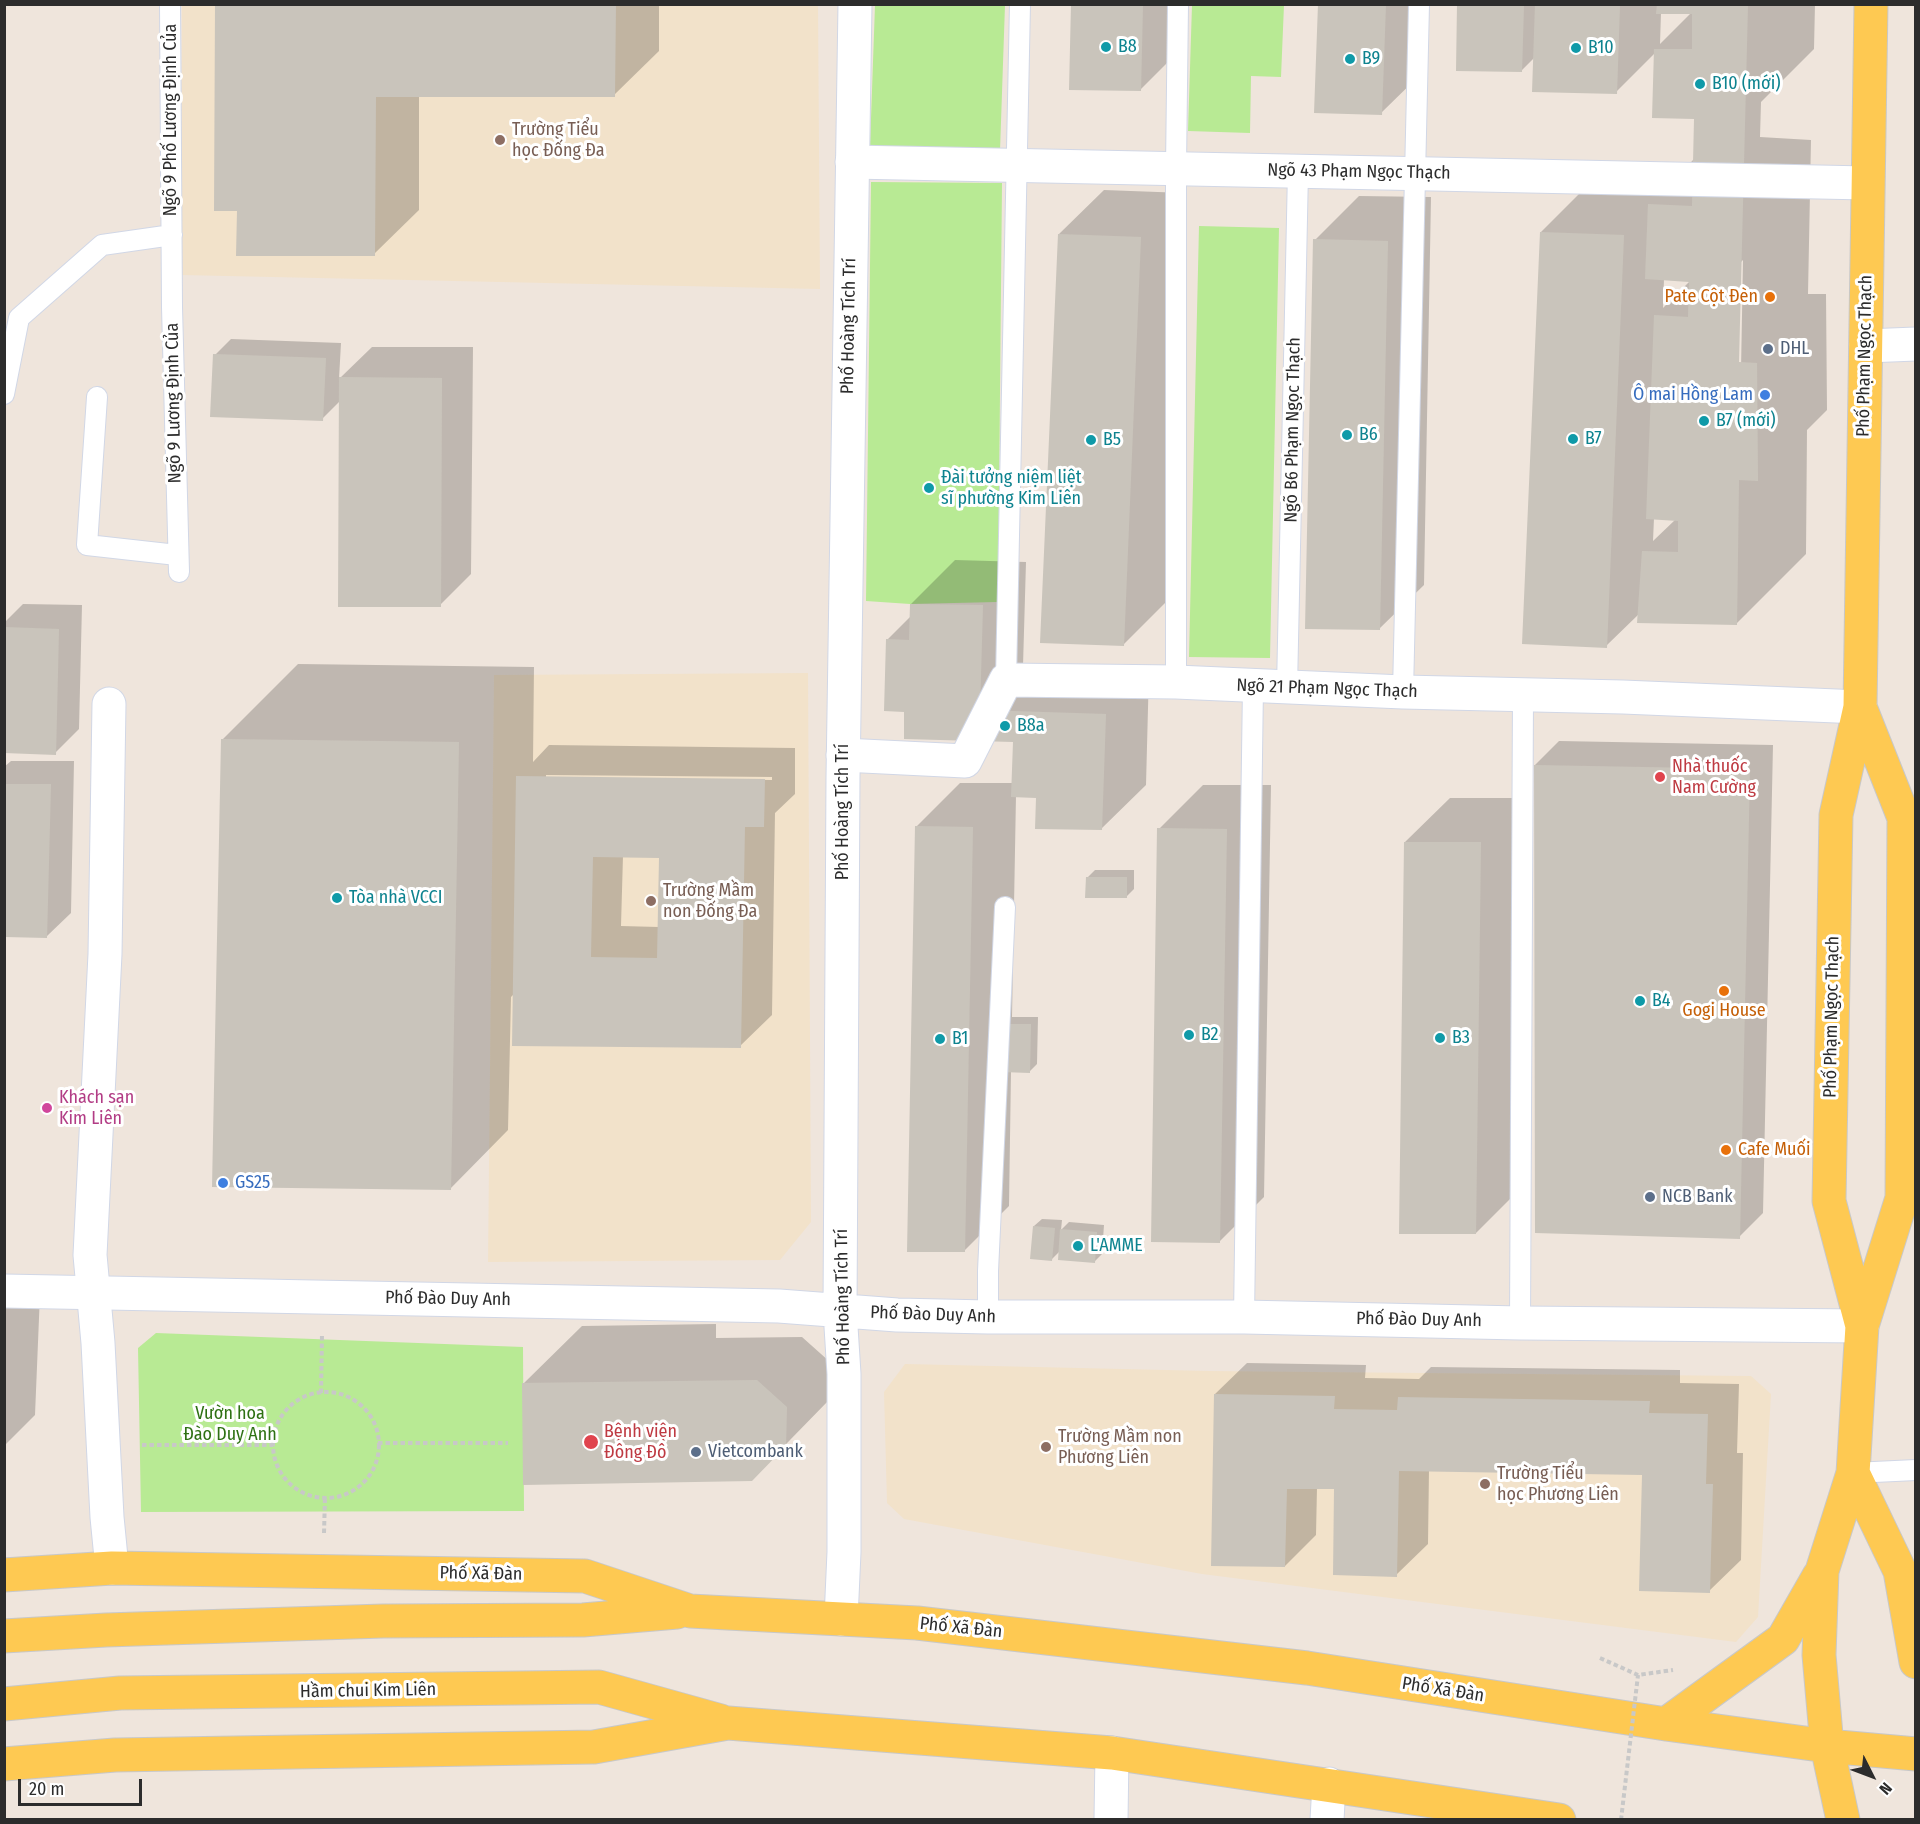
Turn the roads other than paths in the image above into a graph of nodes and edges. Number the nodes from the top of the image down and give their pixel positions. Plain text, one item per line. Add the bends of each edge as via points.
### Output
1 (170, 4) edge
2 (855, 4) edge
3 (1020, 4) edge
4 (1178, 4) edge
5 (1419, 4) edge
6 (1871, 4) edge
7 (852, 162) junction
8 (1015, 165) junction
9 (1176, 168) junction
10 (1298, 171) junction
11 (1415, 173) junction
12 (1867, 183) junction
13 (172, 234) junction
14 (1916, 344) edge
15 (1866, 346) junction
16 (4, 394) edge
17 (97, 397) dead end
18 (1006, 680) junction
19 (1176, 682) junction
20 (1253, 686) junction
21 (1287, 688) junction
22 (1402, 692) junction
23 (1523, 695) junction
24 (109, 704) dead end
25 (1860, 707) junction
26 (843, 755) junction
27 (1910, 819) edge
28 (1005, 907) dead end
29 (4, 1291) edge
30 (93, 1292) junction
31 (840, 1311) junction
32 (988, 1317) junction
33 (1244, 1317) junction
34 (1520, 1323) junction
35 (1862, 1326) junction
36 (1916, 1470) edge
37 (1853, 1473) junction
38 (112, 1568) junction
39 (1822, 1571) junction
40 (4, 1575) edge
41 (1908, 1578) edge
42 (690, 1611) junction
43 (841, 1618) junction
44 (4, 1636) edge
45 (1916, 1662) edge
46 (4, 1704) edge
47 (728, 1723) junction
48 (1666, 1724) junction
49 (1827, 1746) junction
50 (1112, 1753) junction
51 (1916, 1755) edge
52 (4, 1764) edge
53 (1329, 1784) junction
54 (1111, 1820) edge
55 (1327, 1820) edge
56 (1559, 1820) edge
57 (1843, 1820) edge

1 - 13 lane, Ngõ 9 Phố Lương Định Của
2 - 7 street, Phố Hoàng Tích Trí
3 - 8 lane
4 - 9 lane
5 - 11 lane
6 - 12 main road, Phố Phạm Ngọc Thạch
7 - 8 street, Ngõ 43 Phạm Ngọc Thạch
7 - 26 street, Phố Hoàng Tích Trí
8 - 9 street, Ngõ 43 Phạm Ngọc Thạch
8 - 18 lane
9 - 10 street, Ngõ 43 Phạm Ngọc Thạch
9 - 19 lane
10 - 11 street, Ngõ 43 Phạm Ngọc Thạch
10 - 21 lane, Ngõ B6 Phạm Ngọc Thạch
11 - 12 street, Ngõ 43 Phạm Ngọc Thạch
11 - 22 lane
12 - 15 main road, Phố Phạm Ngọc Thạch
13 - 16 lane via 102,245 19,318
13 - 17 lane, Ngõ 9 Lương Định Của via 178,564 87,545
14 - 15 street
15 - 25 main road, Phố Phạm Ngọc Thạch
18 - 19 street, Ngõ 21 Phạm Ngọc Thạch
18 - 26 street via 965,761
19 - 20 street, Ngõ 21 Phạm Ngọc Thạch
20 - 21 street, Ngõ 21 Phạm Ngọc Thạch
20 - 33 lane
21 - 22 street, Ngõ 21 Phạm Ngọc Thạch
22 - 23 street, Ngõ 21 Phạm Ngọc Thạch
23 - 25 street, Ngõ 21 Phạm Ngọc Thạch
23 - 34 lane
24 - 30 street via 105,954 90,1255
25 - 27 main road, Phố Phạm Ngọc Thạch
25 - 35 main road, Phố Phạm Ngọc Thạch via 1836,815 1829,1201
26 - 31 street, Phố Hoàng Tích Trí
27 - 35 main road, Phố Phạm Ngọc Thạch via 1902,1198
28 - 32 lane
29 - 30 street, Phố Đào Duy Anh
30 - 31 street, Phố Đào Duy Anh via 779,1306
30 - 38 street
31 - 32 street, Phố Đào Duy Anh
31 - 43 street, Phố Hoàng Tích Trí via 844,1374
32 - 33 street, Phố Đào Duy Anh
33 - 34 street, Phố Đào Duy Anh
34 - 35 street, Phố Đào Duy Anh
35 - 37 main road, Phố Phạm Ngọc Thạch
36 - 37 lane
37 - 39 main road, Phố Phạm Ngọc Thạch
37 - 41 main road, Phố Phạm Ngọc Thạch
38 - 40 main road, Phố Xã Đàn
38 - 42 main road, Phố Xã Đàn via 585,1576
39 - 48 main road via 1783,1639
39 - 49 main road, Phố Phạm Ngọc Thạch via 1819,1655
41 - 45 main road, Phố Phạm Ngọc Thạch
42 - 43 main road, Phố Xã Đàn
42 - 44 main road via 583,1620 371,1621
43 - 48 main road, Phố Xã Đàn via 917,1623 1307,1668
46 - 47 main road, Hầm chui Kim Liên via 120,1693 599,1687
47 - 50 main road
47 - 52 main road via 594,1747 115,1755
48 - 49 main road, Phố Xã Đàn
49 - 51 main road, Phố Xã Đàn
49 - 57 main road, Phố Phạm Ngọc Thạch
50 - 53 main road
50 - 54 street
53 - 55 street
53 - 56 main road

